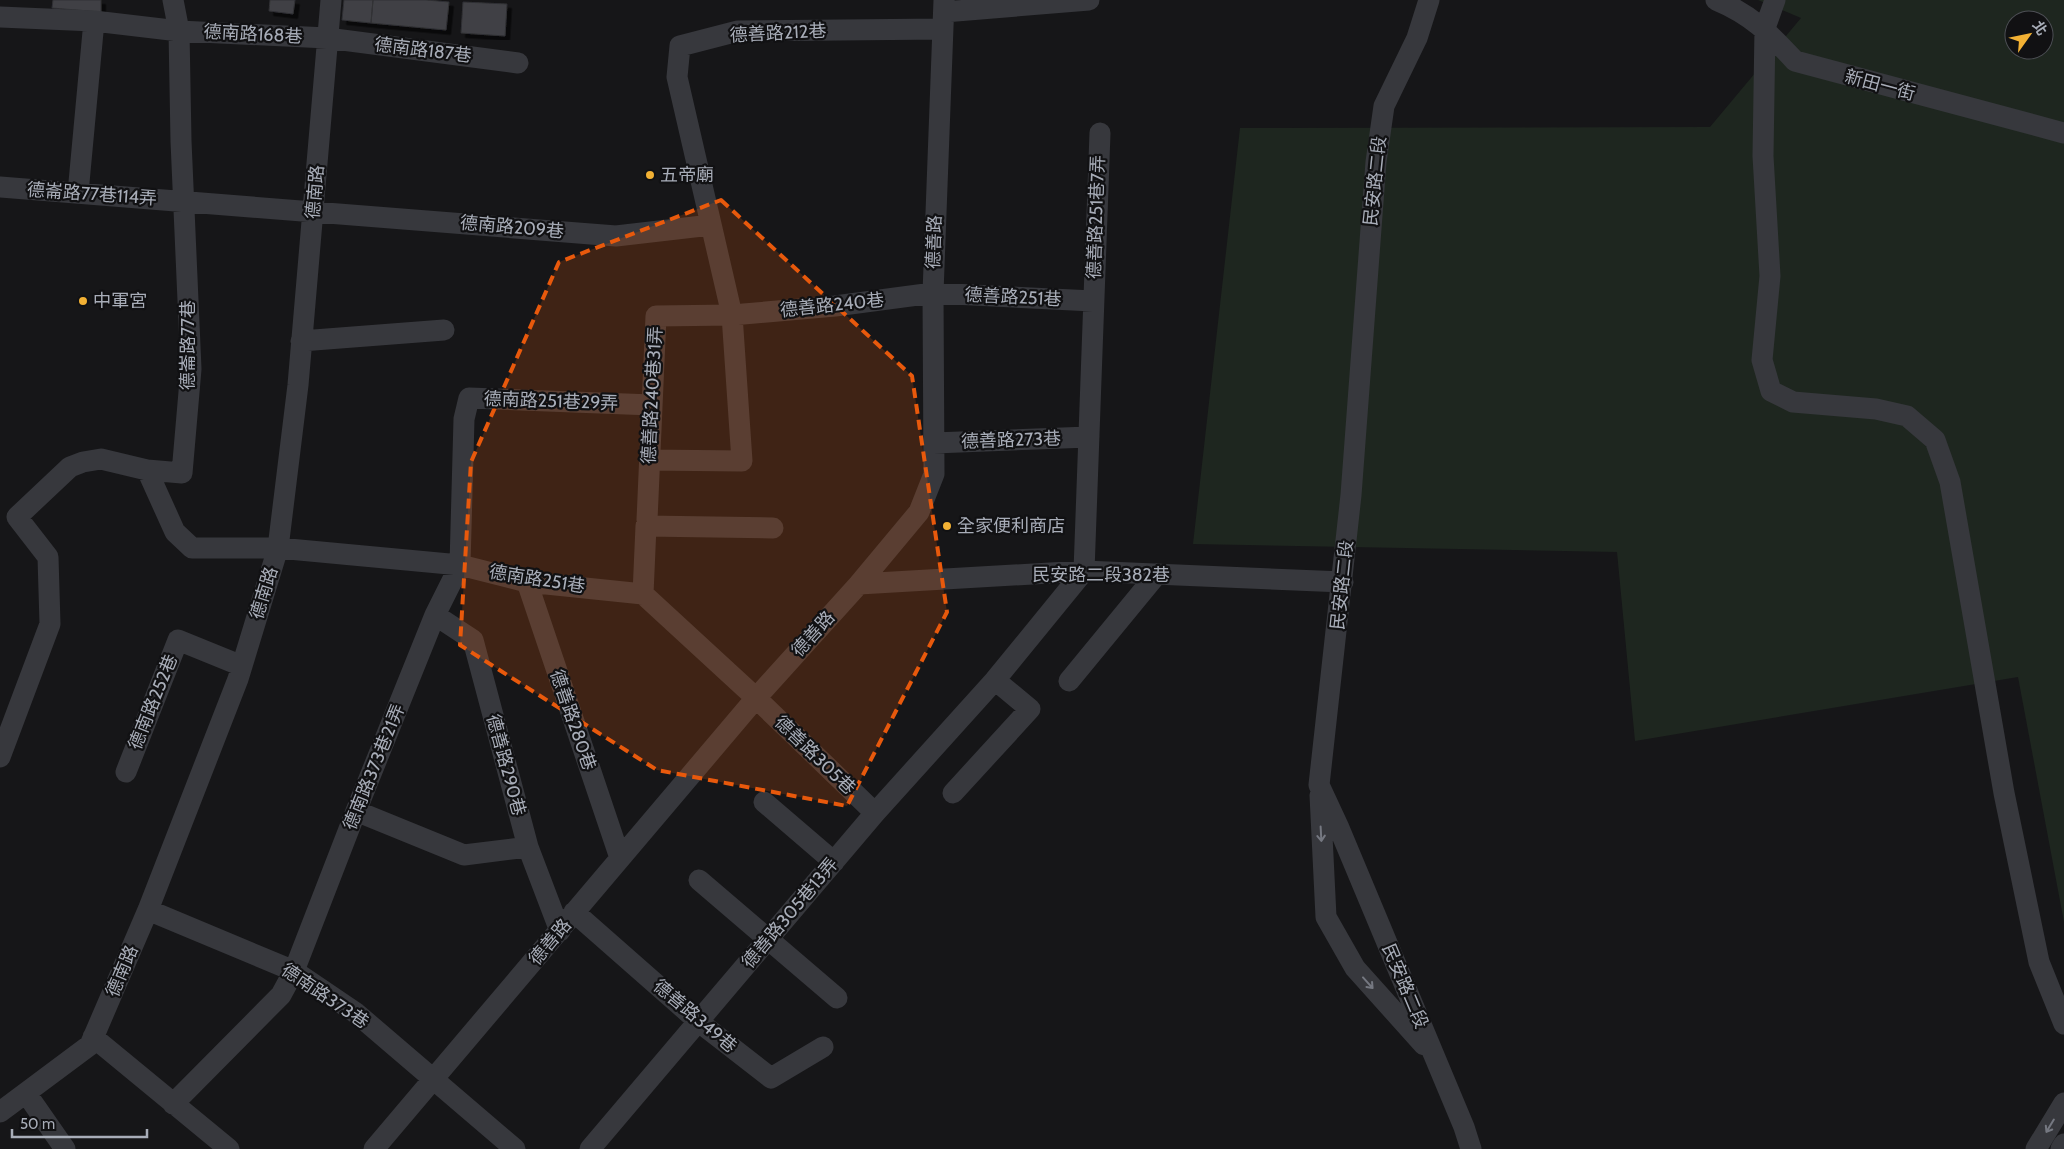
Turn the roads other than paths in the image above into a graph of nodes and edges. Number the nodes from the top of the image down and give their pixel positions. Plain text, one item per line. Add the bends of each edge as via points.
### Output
1 (173, 0) edge
2 (331, 0) edge
3 (1089, 0) edge
4 (1429, 0) edge
5 (1716, 0) edge
6 (1775, 0) edge
7 (944, 13) edge
8 (0, 17) edge
9 (94, 21) junction
10 (1765, 28) junction
11 (179, 31) junction
12 (328, 38) junction
13 (518, 62) dead end
14 (1100, 133) dead end
15 (2064, 133) edge
16 (0, 187) edge
17 (78, 193) junction
18 (183, 201) junction
19 (313, 210) junction
20 (711, 225) junction
21 (932, 293) junction
22 (1093, 301) junction
23 (732, 315) junction
24 (444, 330) dead end
25 (301, 341) junction
26 (652, 405) junction
27 (1089, 437) junction
28 (934, 443) junction
29 (649, 460) junction
30 (148, 470) junction
31 (9, 514) edge
32 (647, 520) dead end
33 (773, 528) dead end
34 (278, 548) junction
35 (460, 565) junction
36 (1084, 571) junction
37 (1157, 574) junction
38 (527, 582) junction
39 (1343, 582) junction
40 (858, 584) junction
41 (643, 594) junction
42 (435, 615) junction
43 (242, 666) junction
44 (995, 680) junction
45 (1069, 681) dead end
46 (756, 698) junction
47 (0, 757) edge
48 (126, 772) dead end
49 (1319, 785) junction
50 (952, 793) dead end
51 (764, 802) dead end
52 (356, 811) junction
53 (875, 813) junction
54 (528, 847) junction
55 (620, 858) junction
56 (834, 862) junction
57 (699, 880) dead end
58 (148, 910) junction
59 (574, 912) junction
60 (560, 931) junction
61 (769, 939) junction
62 (294, 971) junction
63 (837, 998) dead end
64 (699, 1022) junction
65 (2064, 1024) edge
66 (93, 1037) junction
67 (823, 1047) dead end
68 (1435, 1058) junction
69 (434, 1080) junction
70 (26, 1093) junction
71 (2064, 1103) edge
72 (174, 1104) junction
73 (0, 1112) edge
74 (2064, 1144) edge
75 (65, 1149) edge
76 (229, 1149) edge
77 (374, 1149) edge
78 (515, 1149) edge
79 (590, 1149) edge
80 (1471, 1149) edge
81 (2036, 1149) edge
82 (2061, 1149) edge

1 - 11 street, 德崙路77巷
2 - 12 street, 德南路
3 - 7 street
4 - 39 street, 民安路二段 via 1416,38 1384,106 1376,162
5 - 10 street, 新田一街 via 1736,8
6 - 10 street
7 - 20 street, 德善路212巷 via 738,31 680,46 677,77
7 - 21 street, 德善路
8 - 9 street
9 - 11 street
9 - 17 street
10 - 15 street, 新田一街 via 1795,61
10 - 65 street via 1763,156 1770,276 1762,360 1771,391 1793,402 1876,409 1907,416 1934,440 1950,482 2004,793 2039,962
11 - 12 street, 德南路168巷
11 - 18 street, 德崙路77巷
12 - 13 street, 德南路187巷
12 - 19 street, 德南路
14 - 22 street, 德善路251巷7弄
16 - 17 street, 德崙路77巷114弄
17 - 18 street, 德崙路77巷114弄
18 - 19 street, 德崙路77巷114弄
18 - 30 street, 德崙路77巷 via 191,369 182,473
19 - 20 street, 德南路209巷 via 616,236
19 - 25 street, 德南路
20 - 23 street, 德善路212巷
21 - 22 street, 德善路251巷
21 - 23 street, 德善路240巷
21 - 28 street, 德善路
22 - 27 street, 德善路251巷7弄
23 - 26 street, 德善路240巷31弄 via 656,316
23 - 29 street, 德善路212巷 via 742,460
24 - 25 street
25 - 34 street, 德南路
26 - 29 street, 德善路240巷31弄
26 - 35 street, 德南路251巷29弄 via 469,398 464,419
27 - 28 street, 德善路273巷
27 - 36 street, 德善路251巷7弄
28 - 40 street, 德善路 via 934,474 919,512
29 - 32 street, 德善路240巷31弄
30 - 31 street, 德崙路77巷 via 101,459 83,462 70,467
30 - 34 street, 德南路251巷 via 175,532 192,548
31 - 47 street via 48,558 50,624
33 - 41 street via 646,526
34 - 35 street, 德南路251巷
34 - 43 street, 德南路
35 - 38 street, 德南路251巷
35 - 42 street, 德南路373巷21弄
36 - 37 street, 民安路二段382巷
36 - 40 street, 民安路二段382巷
36 - 44 street, 德善路305巷13弄
37 - 39 street, 民安路二段382巷
37 - 45 street
38 - 41 street, 德南路251巷
38 - 55 street, 德善路280巷
39 - 49 street, 民安路二段
40 - 46 street, 德善路
41 - 46 street
42 - 52 street, 德南路373巷21弄
42 - 54 street, 德善路290巷 via 473,640
43 - 48 street, 德南路252巷 via 178,640
43 - 58 street, 德南路
44 - 50 street via 1030,709
44 - 53 street, 德善路305巷13弄
46 - 53 street, 德善路305巷
46 - 55 street, 德善路
49 - 68 street, 民安路二段
49 -> 68 street via 1326,916 1355,968
51 - 56 street
52 - 54 street via 464,855
52 - 62 street, 德南路373巷21弄
53 - 56 street, 德善路305巷13弄
54 - 60 street, 德善路290巷
55 - 59 street, 德善路
56 - 61 street, 德善路305巷13弄
57 - 61 street
58 - 62 street, 德南路373巷
58 - 66 street, 德南路
59 - 60 street, 德善路
59 - 64 street, 德善路349巷
60 - 69 street, 德善路
61 - 63 street
61 - 64 street, 德善路305巷13弄
62 - 69 street, 德南路373巷 via 356,1014
62 - 72 street, 德南路373巷21弄 via 281,995
64 - 67 street, 德善路349巷 via 771,1078
64 - 79 street, 德善路305巷13弄
66 - 70 street, 德南路 via 90,1045
66 - 72 street
68 - 80 street, 民安路二段
69 - 77 street, 德善路
69 - 78 street, 德南路373巷
70 - 73 street, 德南路
70 - 75 street
71 -> 81 street
72 - 76 street
74 - 82 street

